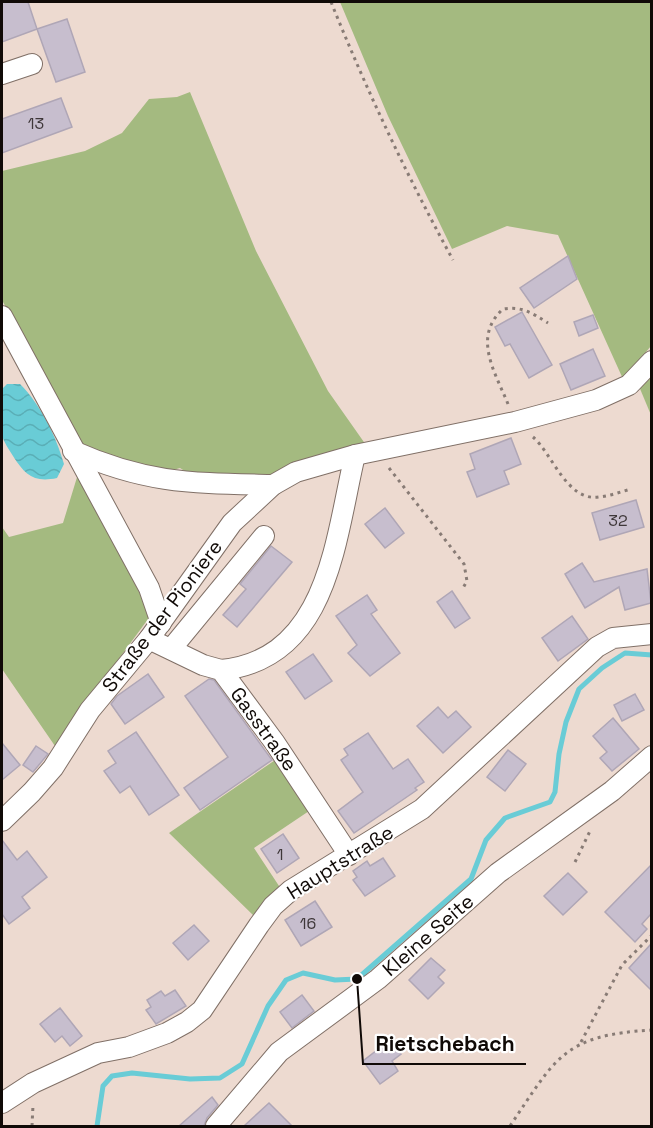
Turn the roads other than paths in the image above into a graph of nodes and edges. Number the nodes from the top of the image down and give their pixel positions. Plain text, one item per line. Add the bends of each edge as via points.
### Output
1 (32, 64) dead end
2 (2, 74) edge
3 (2, 316) edge
4 (651, 361) edge
5 (73, 451) junction
6 (356, 454) junction
7 (316, 466) junction
8 (273, 485) junction
9 (304, 487) dead end
10 (264, 536) dead end
11 (161, 623) junction
12 (651, 634) edge
13 (149, 639) junction
14 (171, 649) junction
15 (220, 670) junction
16 (651, 756) edge
17 (2, 821) edge
18 (349, 855) junction
19 (2, 1103) edge
20 (216, 1126) edge

1 - 2 street
3 - 5 street
4 - 6 street, Straße der Pioniere via 628,385 614,393 515,422
5 - 8 street via 131,474 163,480
5 - 11 street via 149,588
6 - 7 street, Straße der Pioniere
6 - 15 street via 326,578 311,613 278,650 243,667
7 - 8 street, Straße der Pioniere
7 - 9 street
8 - 11 street, Straße der Pioniere via 232,523
10 - 14 street
11 - 13 street, Straße der Pioniere
12 - 18 street, Hauptstraße via 613,638 597,647 422,809
13 - 14 street, Gasstraße
13 - 17 street, Straße der Pioniere via 90,710 53,768
14 - 15 street, Gasstraße
15 - 18 street, Gasstraße via 275,742
16 - 20 street, Kleine Seite via 612,791 498,873 378,979 279,1052
18 - 19 street, Hauptstraße via 310,877 273,906 202,1010 187,1022 129,1047 98,1053 33,1083

